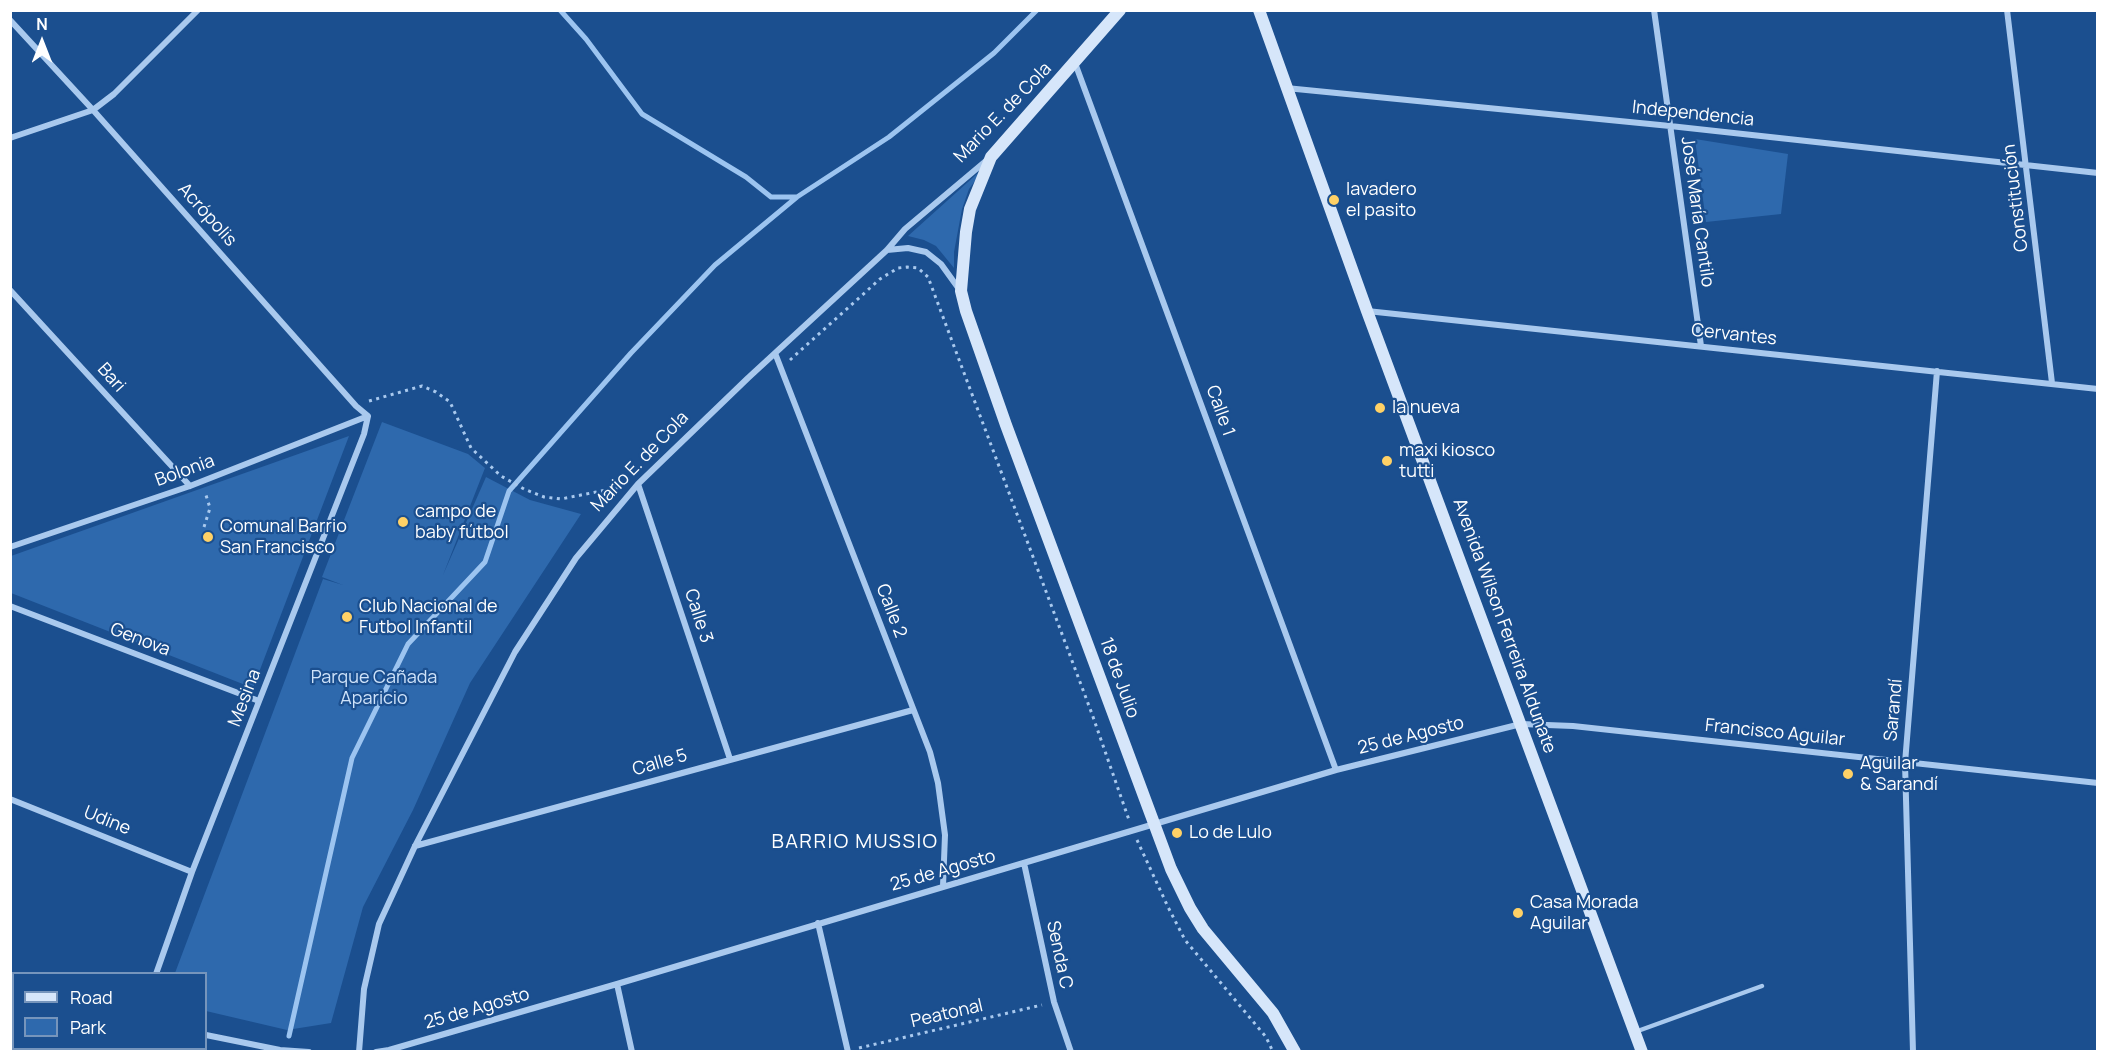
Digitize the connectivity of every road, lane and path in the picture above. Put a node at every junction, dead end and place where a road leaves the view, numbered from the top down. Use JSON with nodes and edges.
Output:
{"nodes":[{"id":1,"x":1120,"y":10,"type":"edge"},
{"id":2,"x":1259,"y":10,"type":"edge"},
{"id":3,"x":1654,"y":10,"type":"edge"},
{"id":4,"x":2007,"y":10,"type":"edge"},
{"id":5,"x":194,"y":12,"type":"edge"},
{"id":6,"x":10,"y":20,"type":"edge"},
{"id":7,"x":1075,"y":63,"type":"junction"},
{"id":8,"x":1286,"y":88,"type":"junction"},
{"id":9,"x":93,"y":110,"type":"junction"},
{"id":10,"x":1670,"y":126,"type":"junction"},
{"id":11,"x":10,"y":138,"type":"edge"},
{"id":12,"x":991,"y":156,"type":"junction"},
{"id":13,"x":2027,"y":166,"type":"junction"},
{"id":14,"x":2097,"y":173,"type":"edge"},
{"id":15,"x":887,"y":250,"type":"junction"},
{"id":16,"x":10,"y":290,"type":"edge"},
{"id":17,"x":961,"y":291,"type":"junction"},
{"id":18,"x":1367,"y":311,"type":"junction"},
{"id":19,"x":1701,"y":346,"type":"junction"},
{"id":20,"x":775,"y":353,"type":"junction"},
{"id":21,"x":781,"y":368,"type":"junction"},
{"id":22,"x":1937,"y":371,"type":"junction"},
{"id":23,"x":2052,"y":383,"type":"junction"},
{"id":24,"x":2097,"y":389,"type":"edge"},
{"id":25,"x":356,"y":406,"type":"junction"},
{"id":26,"x":368,"y":416,"type":"junction"},
{"id":27,"x":638,"y":484,"type":"junction"},
{"id":28,"x":190,"y":486,"type":"junction"},
{"id":29,"x":209,"y":505,"type":"dead end"},
{"id":30,"x":204,"y":527,"type":"dead end"},
{"id":31,"x":10,"y":547,"type":"edge"},
{"id":32,"x":10,"y":606,"type":"edge"},
{"id":33,"x":259,"y":701,"type":"junction"},
{"id":34,"x":913,"y":710,"type":"junction"},
{"id":35,"x":1521,"y":724,"type":"junction"},
{"id":36,"x":730,"y":759,"type":"junction"},
{"id":37,"x":1905,"y":763,"type":"junction"},
{"id":38,"x":1336,"y":770,"type":"junction"},
{"id":39,"x":2097,"y":783,"type":"edge"},
{"id":40,"x":10,"y":799,"type":"edge"},
{"id":41,"x":1155,"y":825,"type":"junction"},
{"id":42,"x":1133,"y":831,"type":"junction"},
{"id":43,"x":415,"y":846,"type":"junction"},
{"id":44,"x":1024,"y":863,"type":"junction"},
{"id":45,"x":192,"y":872,"type":"junction"},
{"id":46,"x":943,"y":886,"type":"junction"},
{"id":47,"x":818,"y":923,"type":"junction"},
{"id":48,"x":157,"y":972,"type":"edge"},
{"id":49,"x":617,"y":984,"type":"junction"},
{"id":50,"x":1761,"y":986,"type":"dead end"},
{"id":51,"x":1054,"y":1002,"type":"junction"},
{"id":52,"x":1635,"y":1032,"type":"junction"},
{"id":53,"x":207,"y":1035,"type":"edge"},
{"id":54,"x":848,"y":1051,"type":"edge"},
{"id":55,"x":309,"y":1052,"type":"edge"},
{"id":56,"x":359,"y":1052,"type":"edge"},
{"id":57,"x":376,"y":1052,"type":"edge"},
{"id":58,"x":632,"y":1052,"type":"edge"},
{"id":59,"x":1071,"y":1052,"type":"edge"},
{"id":60,"x":1273,"y":1052,"type":"edge"},
{"id":61,"x":1295,"y":1052,"type":"edge"},
{"id":62,"x":1642,"y":1052,"type":"edge"},
{"id":63,"x":1913,"y":1052,"type":"edge"}],
"edges":[{"from":1,"to":7,"type":"street","name":"Mario E. de Cola"},
{"from":2,"to":8,"type":"street","name":"Avenida Wilson Ferreira Aldunate"},
{"from":3,"to":10,"type":"street","name":"José María Cantilo"},
{"from":4,"to":13,"type":"street","name":"Constitución"},
{"from":5,"to":9,"type":"street"},
{"from":6,"to":9,"type":"street","name":"Acrópolis"},
{"from":7,"to":12,"type":"street","name":"Mario E. de Cola"},
{"from":7,"to":38,"type":"street","name":"Calle 1"},
{"from":8,"to":10,"type":"street","name":"Independencia"},
{"from":8,"to":18,"type":"street","name":"Avenida Wilson Ferreira Aldunate"},
{"from":9,"to":11,"type":"street"},
{"from":9,"to":25,"type":"street","name":"Acrópolis"},
{"from":10,"to":13,"type":"street","name":"Independencia"},
{"from":10,"to":19,"type":"street","name":"José María Cantilo"},
{"from":12,"to":15,"type":"street","name":"Mario E. de Cola"},
{"from":12,"to":17,"type":"street","name":"18 de Julio"},
{"from":13,"to":14,"type":"street","name":"Independencia"},
{"from":13,"to":23,"type":"street","name":"Constitución"},
{"from":15,"to":17,"type":"street","name":"18 de Julio"},
{"from":15,"to":20,"type":"street","name":"Mario E. de Cola"},
{"from":16,"to":28,"type":"street","name":"Bari"},
{"from":17,"to":41,"type":"street","name":"18 de Julio"},
{"from":18,"to":19,"type":"street","name":"Cervantes"},
{"from":18,"to":35,"type":"street","name":"Avenida Wilson Ferreira Aldunate"},
{"from":19,"to":22,"type":"street","name":"Cervantes"},
{"from":20,"to":21,"type":"street","name":"Calle 2"},
{"from":20,"to":27,"type":"street","name":"Mario E. de Cola"},
{"from":21,"to":34,"type":"street","name":"Calle 2"},
{"from":21,"to":42,"type":"path"},
{"from":22,"to":23,"type":"street","name":"Cervantes"},
{"from":22,"to":37,"type":"street","name":"Sarandí"},
{"from":23,"to":24,"type":"street","name":"Cervantes"},
{"from":25,"to":26,"type":"street","name":"Acrópolis"},
{"from":25,"to":27,"type":"path"},
{"from":26,"to":28,"type":"street","name":"Bolonia"},
{"from":26,"to":33,"type":"street","name":"Mesina"},
{"from":27,"to":36,"type":"street","name":"Calle 3"},
{"from":27,"to":43,"type":"street","name":"Mario E. de Cola"},
{"from":28,"to":31,"type":"street","name":"Bolonia"},
{"from":29,"to":30,"type":"path"},
{"from":32,"to":33,"type":"street","name":"Genova"},
{"from":33,"to":45,"type":"street","name":"Mesina"},
{"from":34,"to":36,"type":"street","name":"Calle 5"},
{"from":34,"to":46,"type":"street","name":"Calle 2"},
{"from":35,"to":37,"type":"street","name":"Francisco Aguilar"},
{"from":35,"to":38,"type":"street","name":"25 de Agosto"},
{"from":35,"to":52,"type":"street","name":"Avenida Wilson Ferreira Aldunate"},
{"from":36,"to":43,"type":"street","name":"Calle 5"},
{"from":37,"to":39,"type":"street","name":"Francisco Aguilar"},
{"from":37,"to":63,"type":"street","name":"Sarandí"},
{"from":38,"to":41,"type":"street","name":"25 de Agosto"},
{"from":40,"to":45,"type":"street","name":"Udine"},
{"from":41,"to":42,"type":"street","name":"25 de Agosto"},
{"from":41,"to":61,"type":"street","name":"18 de Julio"},
{"from":42,"to":44,"type":"street","name":"25 de Agosto"},
{"from":42,"to":60,"type":"path"},
{"from":43,"to":56,"type":"street","name":"Mario E. de Cola"},
{"from":44,"to":46,"type":"street","name":"25 de Agosto"},
{"from":44,"to":51,"type":"street","name":"Senda C"},
{"from":45,"to":48,"type":"street","name":"Mesina"},
{"from":46,"to":47,"type":"street","name":"25 de Agosto"},
{"from":47,"to":49,"type":"street","name":"25 de Agosto"},
{"from":47,"to":54,"type":"street"},
{"from":49,"to":57,"type":"street","name":"25 de Agosto"},
{"from":49,"to":58,"type":"street"},
{"from":50,"to":52,"type":"lane"},
{"from":51,"to":54,"type":"path","name":"Peatonal"},
{"from":51,"to":59,"type":"street","name":"Senda C"},
{"from":52,"to":62,"type":"street","name":"Avenida Wilson Ferreira Aldunate"},
{"from":53,"to":55,"type":"street"}]}
